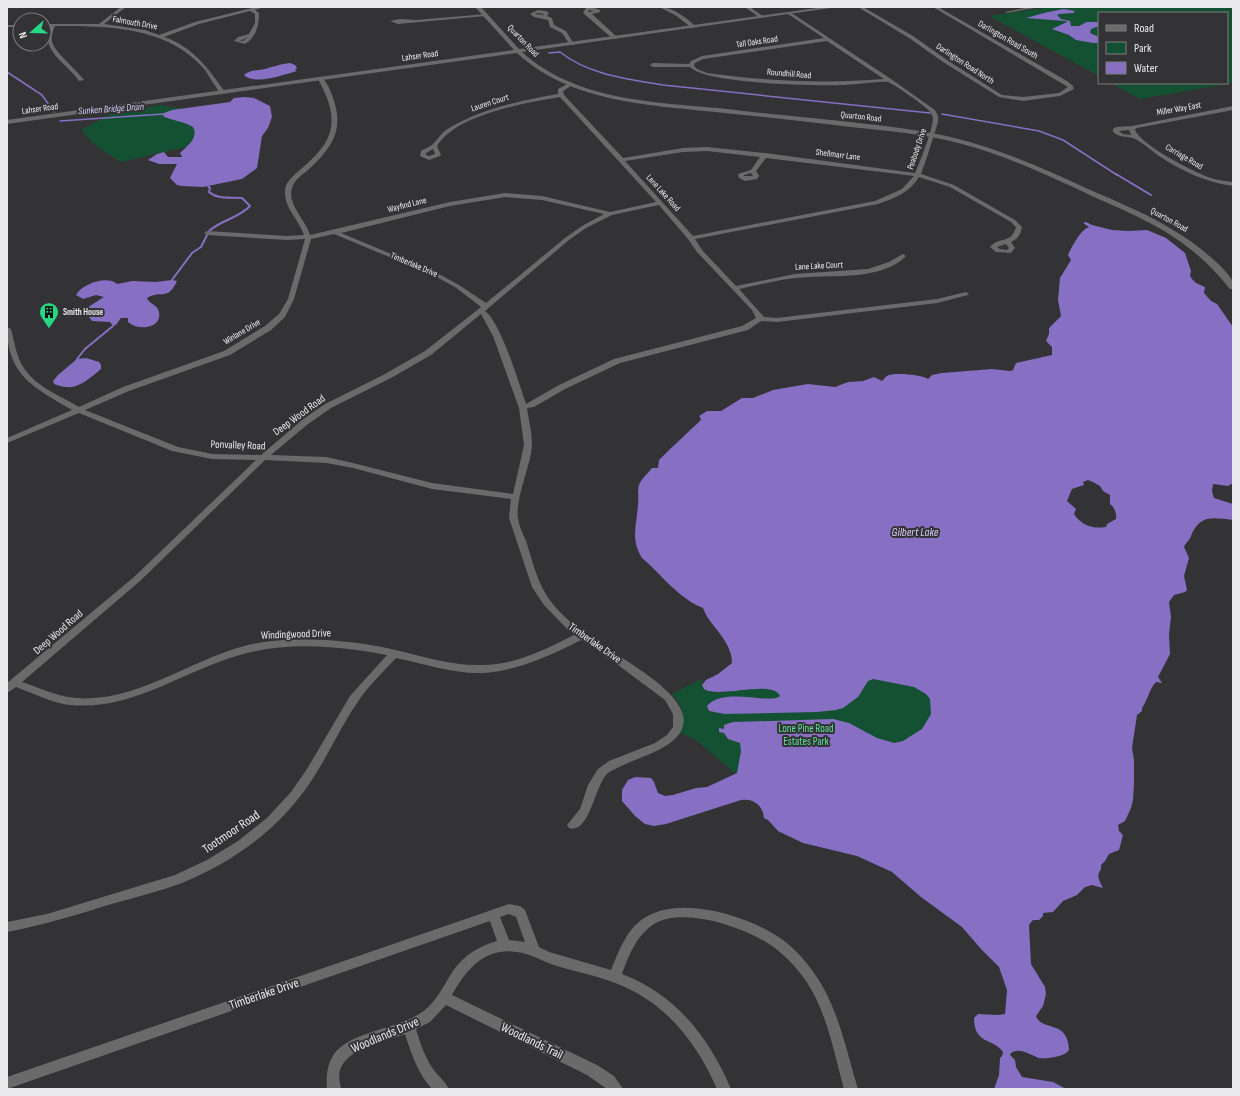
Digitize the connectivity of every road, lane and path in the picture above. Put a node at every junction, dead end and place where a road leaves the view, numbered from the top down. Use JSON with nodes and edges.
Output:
{"nodes":[{"id":1,"x":124,"y":7,"type":"edge"},
{"id":2,"x":262,"y":7,"type":"edge"},
{"id":3,"x":478,"y":7,"type":"edge"},
{"id":4,"x":661,"y":7,"type":"edge"},
{"id":5,"x":747,"y":7,"type":"edge"},
{"id":6,"x":831,"y":7,"type":"edge"},
{"id":7,"x":860,"y":7,"type":"edge"},
{"id":8,"x":935,"y":7,"type":"edge"},
{"id":9,"x":1038,"y":7,"type":"edge"},
{"id":10,"x":251,"y":10,"type":"junction"},
{"id":11,"x":666,"y":10,"type":"junction"},
{"id":12,"x":1007,"y":12,"type":"dead end"},
{"id":13,"x":790,"y":13,"type":"junction"},
{"id":14,"x":589,"y":14,"type":"dead end"},
{"id":15,"x":485,"y":15,"type":"junction"},
{"id":16,"x":545,"y":16,"type":"dead end"},
{"id":17,"x":762,"y":17,"type":"junction"},
{"id":18,"x":414,"y":21,"type":"dead end"},
{"id":19,"x":53,"y":25,"type":"joint"},
{"id":20,"x":100,"y":26,"type":"junction"},
{"id":21,"x":694,"y":26,"type":"junction"},
{"id":22,"x":686,"y":28,"type":"junction"},
{"id":23,"x":251,"y":34,"type":"dead end"},
{"id":24,"x":161,"y":36,"type":"junction"},
{"id":25,"x":615,"y":38,"type":"junction"},
{"id":26,"x":828,"y":39,"type":"junction"},
{"id":27,"x":572,"y":44,"type":"junction"},
{"id":28,"x":519,"y":51,"type":"junction"},
{"id":29,"x":653,"y":65,"type":"dead end"},
{"id":30,"x":692,"y":66,"type":"junction"},
{"id":31,"x":321,"y":79,"type":"junction"},
{"id":32,"x":80,"y":80,"type":"dead end"},
{"id":33,"x":889,"y":80,"type":"junction"},
{"id":34,"x":571,"y":84,"type":"junction"},
{"id":35,"x":1071,"y":89,"type":"joint"},
{"id":36,"x":222,"y":92,"type":"junction"},
{"id":37,"x":561,"y":95,"type":"junction"},
{"id":38,"x":1233,"y":108,"type":"edge"},
{"id":39,"x":7,"y":122,"type":"edge"},
{"id":40,"x":1134,"y":133,"type":"joint"},
{"id":41,"x":931,"y":135,"type":"junction"},
{"id":42,"x":434,"y":146,"type":"dead end"},
{"id":43,"x":765,"y":155,"type":"junction"},
{"id":44,"x":621,"y":160,"type":"junction"},
{"id":45,"x":753,"y":171,"type":"dead end"},
{"id":46,"x":918,"y":174,"type":"junction"},
{"id":47,"x":1233,"y":184,"type":"edge"},
{"id":48,"x":661,"y":203,"type":"junction"},
{"id":49,"x":610,"y":214,"type":"junction"},
{"id":50,"x":206,"y":233,"type":"dead end"},
{"id":51,"x":336,"y":233,"type":"junction"},
{"id":52,"x":308,"y":238,"type":"junction"},
{"id":53,"x":691,"y":238,"type":"junction"},
{"id":54,"x":1008,"y":242,"type":"dead end"},
{"id":55,"x":903,"y":256,"type":"dead end"},
{"id":56,"x":1232,"y":285,"type":"edge"},
{"id":57,"x":734,"y":288,"type":"junction"},
{"id":58,"x":966,"y":294,"type":"dead end"},
{"id":59,"x":483,"y":309,"type":"junction"},
{"id":60,"x":760,"y":319,"type":"junction"},
{"id":61,"x":7,"y":329,"type":"edge"},
{"id":62,"x":523,"y":407,"type":"junction"},
{"id":63,"x":79,"y":410,"type":"junction"},
{"id":64,"x":7,"y":441,"type":"edge"},
{"id":65,"x":263,"y":458,"type":"junction"},
{"id":66,"x":516,"y":497,"type":"junction"},
{"id":67,"x":581,"y":636,"type":"junction"},
{"id":68,"x":394,"y":654,"type":"junction"},
{"id":69,"x":11,"y":686,"type":"edge"},
{"id":70,"x":574,"y":825,"type":"dead end"},
{"id":71,"x":493,"y":914,"type":"junction"},
{"id":72,"x":7,"y":928,"type":"edge"},
{"id":73,"x":505,"y":945,"type":"junction"},
{"id":74,"x":534,"y":950,"type":"junction"},
{"id":75,"x":614,"y":977,"type":"junction"},
{"id":76,"x":445,"y":998,"type":"junction"},
{"id":77,"x":409,"y":1027,"type":"junction"},
{"id":78,"x":7,"y":1083,"type":"edge"},
{"id":79,"x":334,"y":1089,"type":"edge"},
{"id":80,"x":442,"y":1089,"type":"edge"},
{"id":81,"x":616,"y":1089,"type":"edge"},
{"id":82,"x":724,"y":1089,"type":"edge"},
{"id":83,"x":851,"y":1089,"type":"edge"}],
"edges":[{"from":1,"to":20,"type":"street"},
{"from":2,"to":10,"type":"street"},
{"from":3,"to":15,"type":"street","name":"Quarton Road"},
{"from":4,"to":11,"type":"street"},
{"from":5,"to":17,"type":"street"},
{"from":6,"to":13,"type":"street","name":"Lahser Road"},
{"from":7,"to":35,"type":"street","name":"Darlington Road North"},
{"from":8,"to":35,"type":"street","name":"Darlington Road South"},
{"from":9,"to":12,"type":"street"},
{"from":10,"to":23,"type":"street"},
{"from":10,"to":24,"type":"street"},
{"from":11,"to":21,"type":"street"},
{"from":11,"to":22,"type":"street"},
{"from":13,"to":17,"type":"street","name":"Lahser Road"},
{"from":13,"to":26,"type":"street","name":"Peabody Drive"},
{"from":14,"to":25,"type":"street"},
{"from":15,"to":18,"type":"street"},
{"from":15,"to":28,"type":"street","name":"Quarton Road"},
{"from":16,"to":27,"type":"street"},
{"from":17,"to":21,"type":"street","name":"Lahser Road"},
{"from":19,"to":20,"type":"street","name":"Falmouth Drive"},
{"from":19,"to":32,"type":"street"},
{"from":20,"to":24,"type":"street","name":"Falmouth Drive"},
{"from":21,"to":22,"type":"street","name":"Lahser Road"},
{"from":22,"to":25,"type":"street","name":"Lahser Road"},
{"from":24,"to":36,"type":"street","name":"Falmouth Drive"},
{"from":25,"to":27,"type":"street","name":"Lahser Road"},
{"from":26,"to":30,"type":"street","name":"Tall Oaks Road"},
{"from":26,"to":33,"type":"street","name":"Peabody Drive"},
{"from":27,"to":28,"type":"street","name":"Lahser Road"},
{"from":28,"to":31,"type":"street","name":"Lahser Road"},
{"from":28,"to":34,"type":"street","name":"Quarton Road"},
{"from":29,"to":30,"type":"street"},
{"from":30,"to":33,"type":"street","name":"Roundhill Road"},
{"from":31,"to":36,"type":"street","name":"Lahser Road"},
{"from":31,"to":52,"type":"street"},
{"from":33,"to":41,"type":"street","name":"Peabody Drive"},
{"from":34,"to":37,"type":"street"},
{"from":34,"to":41,"type":"street","name":"Quarton Road"},
{"from":36,"to":39,"type":"street","name":"Lahser Road"},
{"from":37,"to":42,"type":"street","name":"Lauren Court"},
{"from":37,"to":44,"type":"street","name":"Lane Lake Road"},
{"from":38,"to":40,"type":"street","name":"Miller Way East"},
{"from":40,"to":47,"type":"street","name":"Carriage Road"},
{"from":41,"to":46,"type":"street","name":"Peabody Drive"},
{"from":41,"to":56,"type":"street","name":"Quarton Road"},
{"from":43,"to":44,"type":"street","name":"Shellmarr Lane"},
{"from":43,"to":45,"type":"street"},
{"from":43,"to":46,"type":"street","name":"Shellmarr Lane"},
{"from":44,"to":48,"type":"street","name":"Lane Lake Road"},
{"from":46,"to":53,"type":"street","name":"Peabody Drive"},
{"from":46,"to":54,"type":"street","name":"Shellmarr Lane"},
{"from":48,"to":49,"type":"street","name":"Deep Wood Road"},
{"from":48,"to":53,"type":"street","name":"Lane Lake Road"},
{"from":49,"to":51,"type":"street","name":"Wayfind Lane"},
{"from":49,"to":59,"type":"street","name":"Deep Wood Road"},
{"from":50,"to":52,"type":"street","name":"Wayfind Lane"},
{"from":51,"to":52,"type":"street","name":"Wayfind Lane"},
{"from":51,"to":59,"type":"street","name":"Timberlake Drive"},
{"from":52,"to":63,"type":"street","name":"Winlane Drive"},
{"from":53,"to":57,"type":"street","name":"Lane Lake Road"},
{"from":55,"to":57,"type":"street","name":"Lane Lake Court"},
{"from":57,"to":60,"type":"street","name":"Lane Lake Road"},
{"from":58,"to":60,"type":"street"},
{"from":59,"to":62,"type":"street","name":"Timberlake Drive"},
{"from":59,"to":65,"type":"street","name":"Deep Wood Road"},
{"from":60,"to":62,"type":"street"},
{"from":61,"to":63,"type":"street","name":"Ponvalley Road"},
{"from":62,"to":66,"type":"street","name":"Timberlake Drive"},
{"from":63,"to":64,"type":"street","name":"Winlane Drive"},
{"from":63,"to":65,"type":"street","name":"Ponvalley Road"},
{"from":65,"to":66,"type":"street","name":"Ponvalley Road"},
{"from":65,"to":69,"type":"street","name":"Deep Wood Road"},
{"from":66,"to":67,"type":"street","name":"Timberlake Drive"},
{"from":67,"to":68,"type":"street","name":"Windingwood Drive"},
{"from":67,"to":70,"type":"street","name":"Timberlake Drive"},
{"from":68,"to":69,"type":"street","name":"Windingwood Drive"},
{"from":68,"to":72,"type":"street","name":"Tootmoor Road"},
{"from":71,"to":73,"type":"street"},
{"from":71,"to":74,"type":"street","name":"Timberlake Drive"},
{"from":71,"to":78,"type":"street","name":"Timberlake Drive"},
{"from":73,"to":74,"type":"street"},
{"from":73,"to":76,"type":"street","name":"Woodlands Drive"},
{"from":74,"to":75,"type":"street"},
{"from":75,"to":82,"type":"street"},
{"from":75,"to":83,"type":"street"},
{"from":76,"to":77,"type":"street","name":"Woodlands Drive"},
{"from":76,"to":81,"type":"street","name":"Woodlands Trail"},
{"from":77,"to":79,"type":"street","name":"Woodlands Drive"},
{"from":77,"to":80,"type":"street"}]}
